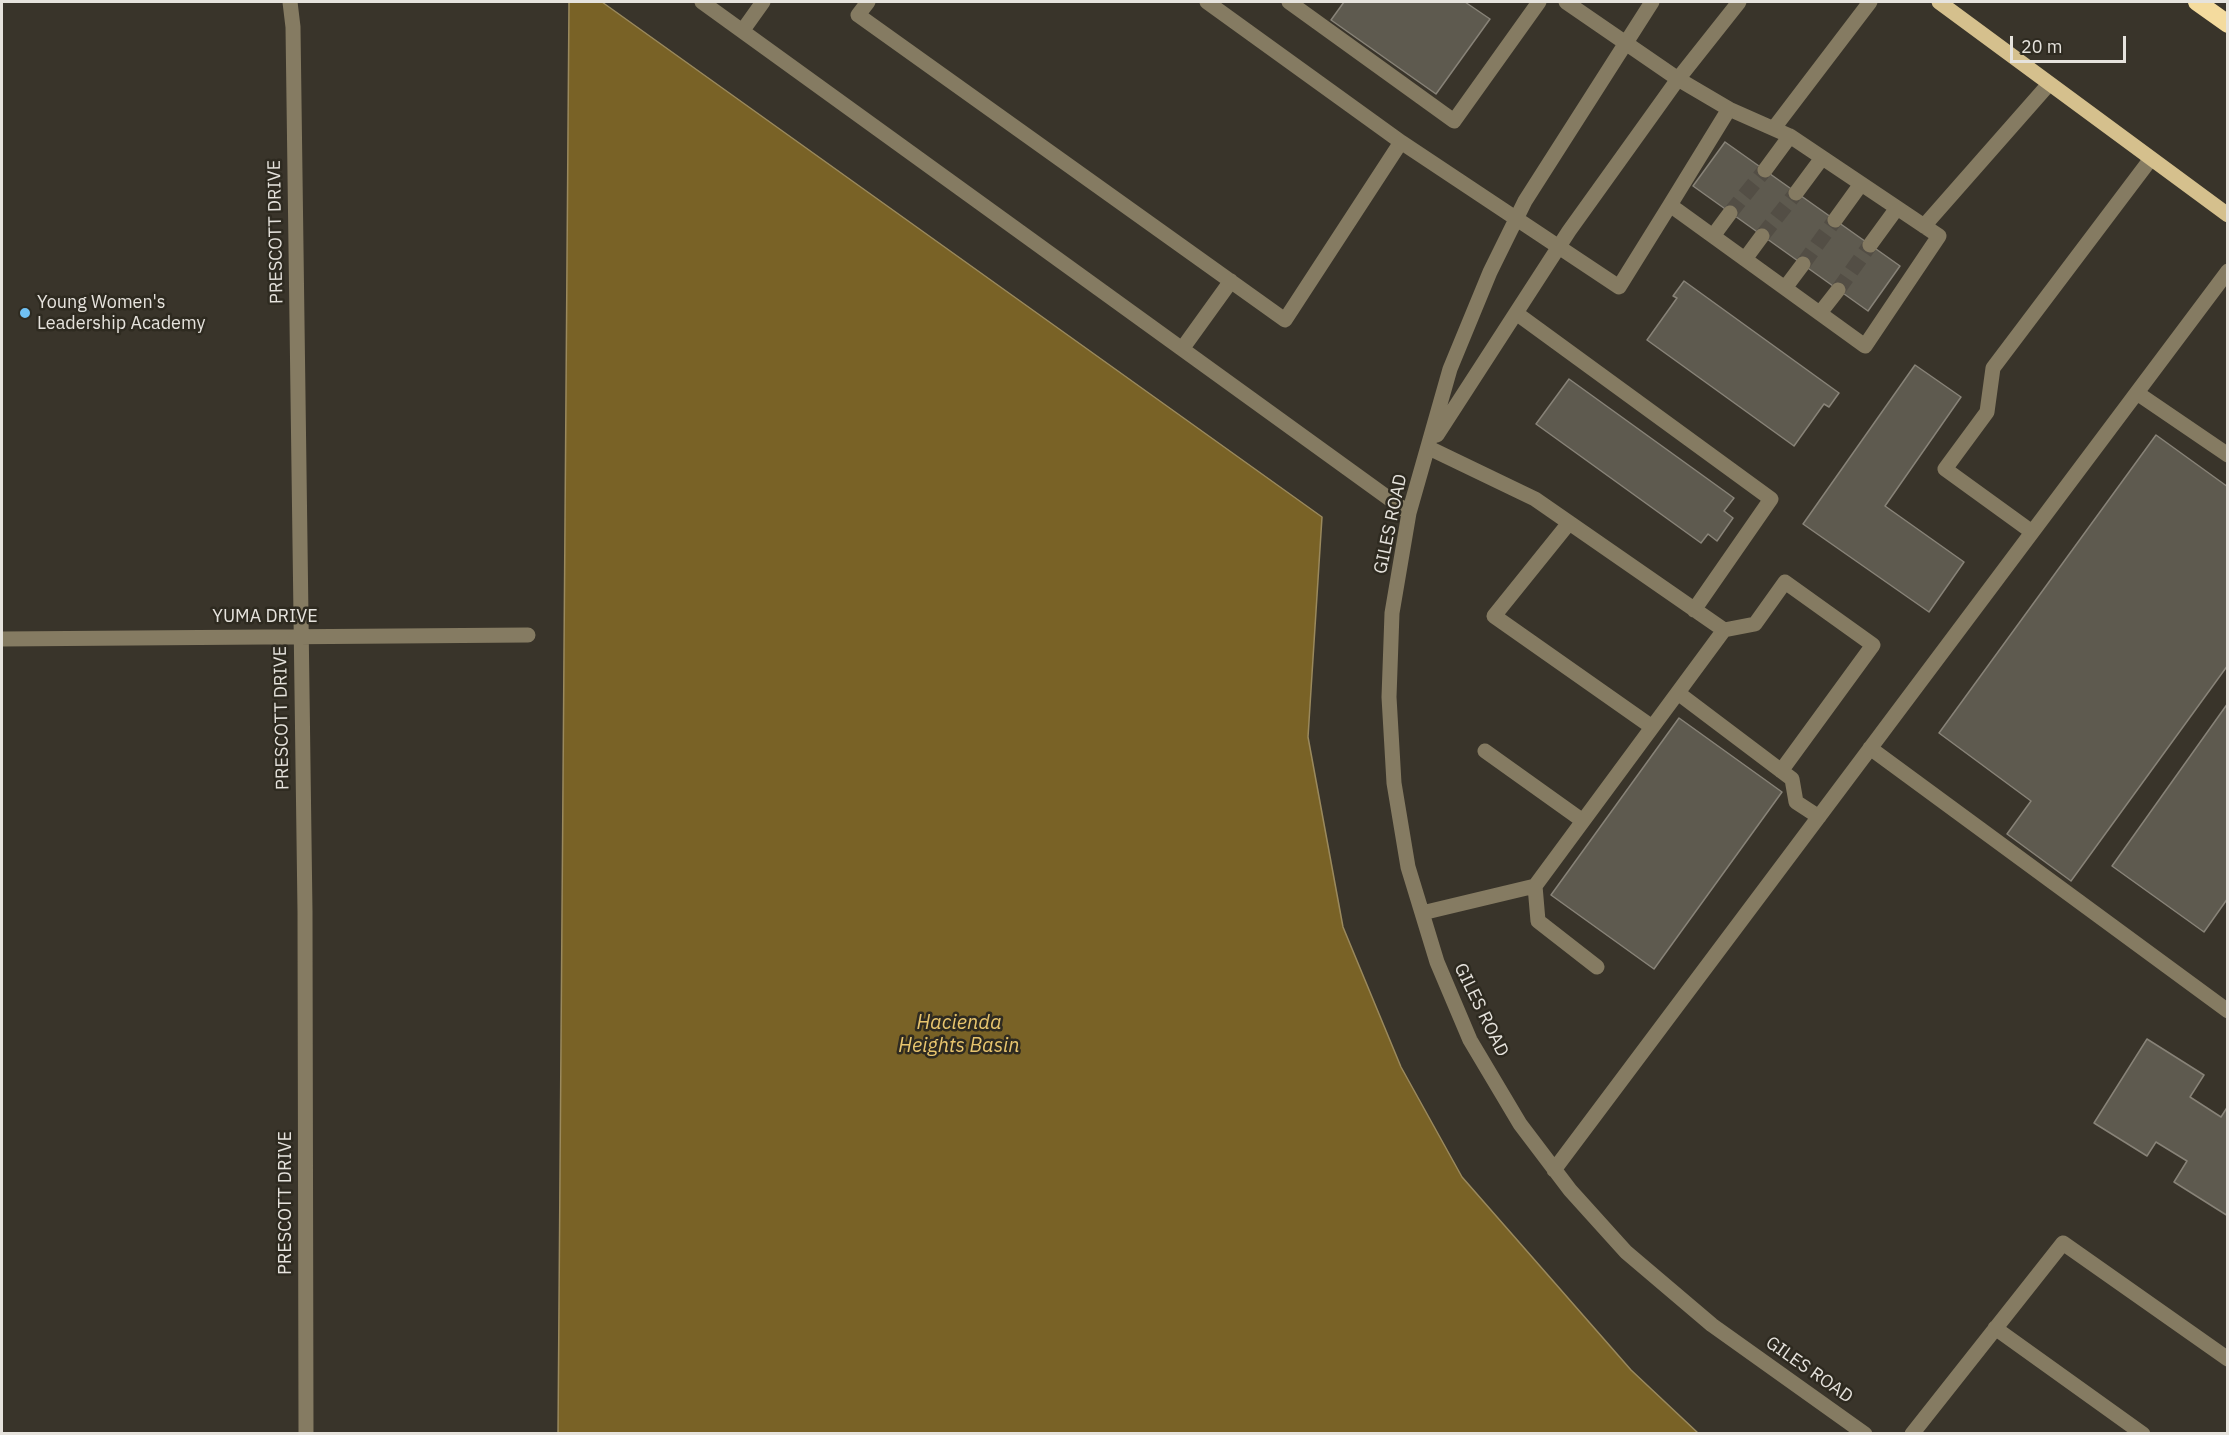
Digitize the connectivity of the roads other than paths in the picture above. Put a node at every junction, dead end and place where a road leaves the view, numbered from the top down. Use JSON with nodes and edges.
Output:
{"nodes":[{"id":1,"x":290,"y":2,"type":"edge"},
{"id":2,"x":702,"y":2,"type":"edge"},
{"id":3,"x":764,"y":2,"type":"edge"},
{"id":4,"x":868,"y":2,"type":"edge"},
{"id":5,"x":1207,"y":2,"type":"edge"},
{"id":6,"x":1289,"y":2,"type":"edge"},
{"id":7,"x":1539,"y":2,"type":"edge"},
{"id":8,"x":1566,"y":2,"type":"edge"},
{"id":9,"x":1652,"y":2,"type":"edge"},
{"id":10,"x":1739,"y":2,"type":"edge"},
{"id":11,"x":1870,"y":2,"type":"edge"},
{"id":12,"x":1939,"y":2,"type":"edge"},
{"id":13,"x":2197,"y":2,"type":"edge"},
{"id":14,"x":2228,"y":24,"type":"edge"},
{"id":15,"x":743,"y":30,"type":"junction"},
{"id":16,"x":1626,"y":43,"type":"junction"},
{"id":17,"x":1678,"y":79,"type":"junction"},
{"id":18,"x":2049,"y":84,"type":"junction"},
{"id":19,"x":1729,"y":109,"type":"junction"},
{"id":20,"x":1774,"y":128,"type":"junction"},
{"id":21,"x":1790,"y":136,"type":"junction"},
{"id":22,"x":1401,"y":142,"type":"junction"},
{"id":23,"x":1822,"y":158,"type":"junction"},
{"id":24,"x":2150,"y":160,"type":"junction"},
{"id":25,"x":1765,"y":170,"type":"tunnel mouth"},
{"id":26,"x":1861,"y":184,"type":"junction"},
{"id":27,"x":1796,"y":193,"type":"tunnel mouth"},
{"id":28,"x":1670,"y":205,"type":"junction"},
{"id":29,"x":1897,"y":208,"type":"junction"},
{"id":30,"x":1730,"y":213,"type":"tunnel mouth"},
{"id":31,"x":2228,"y":215,"type":"edge"},
{"id":32,"x":1516,"y":220,"type":"junction"},
{"id":33,"x":1835,"y":220,"type":"tunnel mouth"},
{"id":34,"x":1924,"y":226,"type":"junction"},
{"id":35,"x":1713,"y":236,"type":"junction"},
{"id":36,"x":1762,"y":236,"type":"tunnel mouth"},
{"id":37,"x":1870,"y":245,"type":"tunnel mouth"},
{"id":38,"x":1559,"y":246,"type":"junction"},
{"id":39,"x":1745,"y":259,"type":"junction"},
{"id":40,"x":1803,"y":264,"type":"tunnel mouth"},
{"id":41,"x":2228,"y":271,"type":"edge"},
{"id":42,"x":1231,"y":281,"type":"junction"},
{"id":43,"x":1785,"y":288,"type":"junction"},
{"id":44,"x":1838,"y":290,"type":"tunnel mouth"},
{"id":45,"x":1516,"y":313,"type":"junction"},
{"id":46,"x":1820,"y":313,"type":"junction"},
{"id":47,"x":1182,"y":349,"type":"junction"},
{"id":48,"x":2137,"y":393,"type":"junction"},
{"id":49,"x":1429,"y":448,"type":"junction"},
{"id":50,"x":2228,"y":455,"type":"edge"},
{"id":51,"x":1409,"y":513,"type":"junction"},
{"id":52,"x":1569,"y":523,"type":"junction"},
{"id":53,"x":2032,"y":532,"type":"junction"},
{"id":54,"x":1694,"y":610,"type":"junction"},
{"id":55,"x":1724,"y":630,"type":"junction"},
{"id":56,"x":528,"y":635,"type":"dead end"},
{"id":57,"x":300,"y":637,"type":"junction"},
{"id":58,"x":2,"y":639,"type":"edge"},
{"id":59,"x":1678,"y":693,"type":"junction"},
{"id":60,"x":1652,"y":727,"type":"junction"},
{"id":61,"x":1870,"y":748,"type":"junction"},
{"id":62,"x":1485,"y":751,"type":"dead end"},
{"id":63,"x":1781,"y":771,"type":"junction"},
{"id":64,"x":1819,"y":817,"type":"junction"},
{"id":65,"x":1583,"y":820,"type":"junction"},
{"id":66,"x":1535,"y":886,"type":"junction"},
{"id":67,"x":1422,"y":913,"type":"junction"},
{"id":68,"x":1596,"y":967,"type":"dead end"},
{"id":69,"x":2228,"y":1011,"type":"edge"},
{"id":70,"x":1554,"y":1170,"type":"junction"},
{"id":71,"x":1995,"y":1328,"type":"junction"},
{"id":72,"x":2228,"y":1359,"type":"edge"},
{"id":73,"x":306,"y":1434,"type":"edge"},
{"id":74,"x":1865,"y":1434,"type":"edge"},
{"id":75,"x":1912,"y":1434,"type":"edge"},
{"id":76,"x":2143,"y":1434,"type":"edge"}],
"edges":[{"from":1,"to":57,"type":"street","name":"PRESCOTT DRIVE"},
{"from":2,"to":15,"type":"street"},
{"from":3,"to":15,"type":"street"},
{"from":4,"to":42,"type":"street"},
{"from":5,"to":22,"type":"street"},
{"from":6,"to":7,"type":"street"},
{"from":8,"to":16,"type":"street"},
{"from":9,"to":16,"type":"street","name":"GILES ROAD"},
{"from":10,"to":17,"type":"street","name":"GILES ROAD"},
{"from":11,"to":20,"type":"street"},
{"from":12,"to":18,"type":"main road"},
{"from":13,"to":14,"type":"highway"},
{"from":15,"to":47,"type":"street"},
{"from":16,"to":17,"type":"street"},
{"from":16,"to":32,"type":"street","name":"GILES ROAD"},
{"from":17,"to":19,"type":"street"},
{"from":17,"to":38,"type":"street","name":"GILES ROAD"},
{"from":18,"to":24,"type":"main road"},
{"from":18,"to":34,"type":"street"},
{"from":19,"to":20,"type":"street"},
{"from":19,"to":28,"type":"street"},
{"from":20,"to":21,"type":"street"},
{"from":21,"to":23,"type":"street"},
{"from":21,"to":25,"type":"street"},
{"from":22,"to":32,"type":"street"},
{"from":22,"to":42,"type":"street"},
{"from":23,"to":26,"type":"street"},
{"from":23,"to":27,"type":"street"},
{"from":24,"to":31,"type":"main road"},
{"from":24,"to":53,"type":"street"},
{"from":26,"to":29,"type":"street"},
{"from":26,"to":33,"type":"street"},
{"from":28,"to":35,"type":"street"},
{"from":28,"to":38,"type":"street"},
{"from":29,"to":34,"type":"street"},
{"from":29,"to":37,"type":"street"},
{"from":30,"to":35,"type":"street"},
{"from":32,"to":38,"type":"street"},
{"from":32,"to":49,"type":"street","name":"GILES ROAD"},
{"from":34,"to":46,"type":"street"},
{"from":35,"to":39,"type":"street"},
{"from":36,"to":39,"type":"street"},
{"from":38,"to":45,"type":"street","name":"GILES ROAD"},
{"from":39,"to":43,"type":"street"},
{"from":40,"to":43,"type":"street"},
{"from":41,"to":48,"type":"street"},
{"from":42,"to":47,"type":"street"},
{"from":43,"to":46,"type":"street"},
{"from":44,"to":46,"type":"street"},
{"from":45,"to":49,"type":"street","name":"GILES ROAD"},
{"from":45,"to":54,"type":"street"},
{"from":47,"to":51,"type":"street"},
{"from":48,"to":50,"type":"street"},
{"from":48,"to":53,"type":"street"},
{"from":49,"to":51,"type":"street","name":"GILES ROAD"},
{"from":49,"to":52,"type":"street"},
{"from":51,"to":67,"type":"street","name":"GILES ROAD"},
{"from":52,"to":54,"type":"street"},
{"from":52,"to":60,"type":"street"},
{"from":53,"to":61,"type":"street"},
{"from":54,"to":55,"type":"street"},
{"from":55,"to":59,"type":"street"},
{"from":55,"to":63,"type":"street"},
{"from":56,"to":57,"type":"street","name":"YUMA DRIVE"},
{"from":57,"to":58,"type":"street","name":"YUMA DRIVE"},
{"from":57,"to":73,"type":"street","name":"PRESCOTT DRIVE"},
{"from":59,"to":60,"type":"street"},
{"from":59,"to":63,"type":"street"},
{"from":60,"to":65,"type":"street"},
{"from":61,"to":64,"type":"street"},
{"from":61,"to":69,"type":"street"},
{"from":62,"to":65,"type":"street"},
{"from":63,"to":64,"type":"street"},
{"from":64,"to":70,"type":"street"},
{"from":65,"to":66,"type":"street"},
{"from":66,"to":67,"type":"street"},
{"from":66,"to":68,"type":"street"},
{"from":67,"to":70,"type":"street","name":"GILES ROAD"},
{"from":70,"to":74,"type":"street","name":"GILES ROAD"},
{"from":71,"to":72,"type":"street"},
{"from":71,"to":75,"type":"street"},
{"from":71,"to":76,"type":"street"}]}
